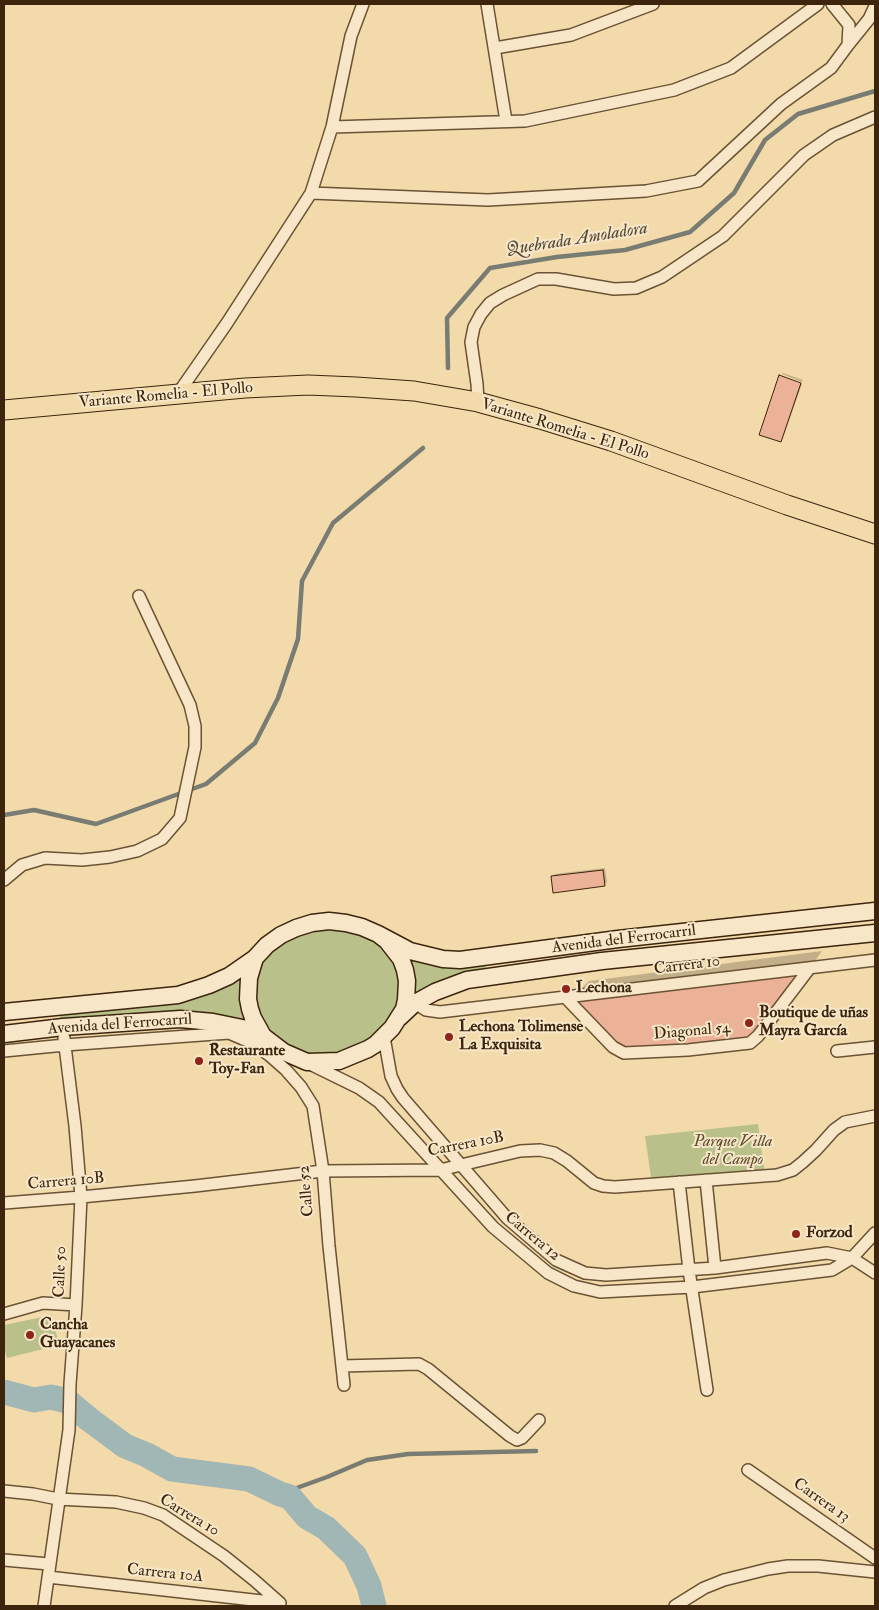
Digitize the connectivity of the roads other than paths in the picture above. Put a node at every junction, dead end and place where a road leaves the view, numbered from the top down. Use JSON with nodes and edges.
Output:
{"nodes":[{"id":1,"x":363,"y":4,"type":"edge"},
{"id":2,"x":487,"y":4,"type":"edge"},
{"id":3,"x":653,"y":4,"type":"edge"},
{"id":4,"x":818,"y":4,"type":"edge"},
{"id":5,"x":832,"y":4,"type":"edge"},
{"id":6,"x":875,"y":6,"type":"edge"},
{"id":7,"x":848,"y":45,"type":"junction"},
{"id":8,"x":495,"y":48,"type":"junction"},
{"id":9,"x":875,"y":117,"type":"edge"},
{"id":10,"x":506,"y":121,"type":"junction"},
{"id":11,"x":332,"y":127,"type":"junction"},
{"id":12,"x":311,"y":194,"type":"junction"},
{"id":13,"x":177,"y":395,"type":"junction"},
{"id":14,"x":478,"y":402,"type":"junction"},
{"id":15,"x":4,"y":410,"type":"edge"},
{"id":16,"x":875,"y":534,"type":"edge"},
{"id":17,"x":139,"y":596,"type":"dead end"},
{"id":18,"x":4,"y":880,"type":"edge"},
{"id":19,"x":875,"y":911,"type":"edge"},
{"id":20,"x":875,"y":933,"type":"edge"},
{"id":21,"x":378,"y":934,"type":"junction"},
{"id":22,"x":256,"y":958,"type":"junction"},
{"id":23,"x":875,"y":960,"type":"edge"},
{"id":24,"x":810,"y":969,"type":"junction"},
{"id":25,"x":565,"y":997,"type":"junction"},
{"id":26,"x":415,"y":1004,"type":"junction"},
{"id":27,"x":4,"y":1012,"type":"edge"},
{"id":28,"x":399,"y":1018,"type":"junction"},
{"id":29,"x":63,"y":1027,"type":"junction"},
{"id":30,"x":4,"y":1034,"type":"edge"},
{"id":31,"x":264,"y":1036,"type":"junction"},
{"id":32,"x":384,"y":1037,"type":"junction"},
{"id":33,"x":65,"y":1044,"type":"junction"},
{"id":34,"x":875,"y":1047,"type":"edge"},
{"id":35,"x":4,"y":1051,"type":"edge"},
{"id":36,"x":837,"y":1051,"type":"dead end"},
{"id":37,"x":308,"y":1062,"type":"junction"},
{"id":38,"x":875,"y":1116,"type":"edge"},
{"id":39,"x":462,"y":1165,"type":"junction"},
{"id":40,"x":440,"y":1170,"type":"junction"},
{"id":41,"x":323,"y":1171,"type":"junction"},
{"id":42,"x":706,"y":1180,"type":"junction"},
{"id":43,"x":679,"y":1182,"type":"junction"},
{"id":44,"x":81,"y":1198,"type":"junction"},
{"id":45,"x":4,"y":1203,"type":"edge"},
{"id":46,"x":875,"y":1233,"type":"edge"},
{"id":47,"x":852,"y":1258,"type":"junction"},
{"id":48,"x":556,"y":1260,"type":"junction"},
{"id":49,"x":714,"y":1268,"type":"junction"},
{"id":50,"x":689,"y":1270,"type":"junction"},
{"id":51,"x":548,"y":1273,"type":"junction"},
{"id":52,"x":875,"y":1273,"type":"edge"},
{"id":53,"x":692,"y":1286,"type":"junction"},
{"id":54,"x":76,"y":1305,"type":"junction"},
{"id":55,"x":4,"y":1314,"type":"edge"},
{"id":56,"x":342,"y":1366,"type":"junction"},
{"id":57,"x":344,"y":1386,"type":"dead end"},
{"id":58,"x":707,"y":1390,"type":"dead end"},
{"id":59,"x":539,"y":1420,"type":"dead end"},
{"id":60,"x":748,"y":1470,"type":"dead end"},
{"id":61,"x":4,"y":1491,"type":"edge"},
{"id":62,"x":58,"y":1499,"type":"junction"},
{"id":63,"x":875,"y":1558,"type":"edge"},
{"id":64,"x":4,"y":1560,"type":"edge"},
{"id":65,"x":49,"y":1564,"type":"junction"},
{"id":66,"x":875,"y":1572,"type":"edge"},
{"id":67,"x":48,"y":1577,"type":"junction"},
{"id":68,"x":280,"y":1605,"type":"edge"},
{"id":69,"x":44,"y":1606,"type":"edge"},
{"id":70,"x":674,"y":1606,"type":"edge"}],
"edges":[{"from":1,"to":11,"type":"street"},
{"from":2,"to":8,"type":"street"},
{"from":3,"to":8,"type":"street"},
{"from":4,"to":10,"type":"street"},
{"from":5,"to":7,"type":"street"},
{"from":6,"to":7,"type":"street"},
{"from":7,"to":12,"type":"street"},
{"from":8,"to":10,"type":"street"},
{"from":9,"to":14,"type":"street"},
{"from":10,"to":11,"type":"street"},
{"from":11,"to":12,"type":"street"},
{"from":12,"to":13,"type":"street"},
{"from":13,"to":14,"type":"highway","name":"Variante Romelia - El Pollo"},
{"from":13,"to":15,"type":"highway","name":"Variante Romelia - El Pollo"},
{"from":14,"to":16,"type":"highway","name":"Variante Romelia - El Pollo"},
{"from":17,"to":18,"type":"street"},
{"from":19,"to":21,"type":"main road","name":"Avenida del Ferrocarril"},
{"from":20,"to":26,"type":"main road","name":"Avenida del Ferrocarril"},
{"from":21,"to":22,"type":"main road"},
{"from":21,"to":28,"type":"main road"},
{"from":22,"to":27,"type":"main road","name":"Avenida del Ferrocarril"},
{"from":22,"to":31,"type":"main road"},
{"from":23,"to":24,"type":"street","name":"Carrera 10"},
{"from":24,"to":25,"type":"street","name":"Carrera 10"},
{"from":24,"to":25,"type":"street","name":"Diagonal 54"},
{"from":25,"to":26,"type":"street","name":"Carrera 10"},
{"from":26,"to":28,"type":"main road","name":"Avenida del Ferrocarril"},
{"from":28,"to":32,"type":"main road"},
{"from":29,"to":30,"type":"main road","name":"Avenida del Ferrocarril"},
{"from":29,"to":31,"type":"main road","name":"Avenida del Ferrocarril"},
{"from":29,"to":33,"type":"street","name":"Calle 50"},
{"from":31,"to":37,"type":"main road"},
{"from":32,"to":37,"type":"main road"},
{"from":32,"to":39,"type":"street","name":"Carrera 12"},
{"from":33,"to":35,"type":"street"},
{"from":33,"to":41,"type":"street","name":"Calle 52"},
{"from":33,"to":44,"type":"street","name":"Calle 50"},
{"from":34,"to":36,"type":"street"},
{"from":37,"to":40,"type":"street","name":"Carrera 12"},
{"from":38,"to":42,"type":"street","name":"Carrera 10B"},
{"from":39,"to":40,"type":"street","name":"Carrera 10B"},
{"from":39,"to":43,"type":"street","name":"Carrera 10B"},
{"from":39,"to":48,"type":"street","name":"Carrera 12"},
{"from":40,"to":41,"type":"street","name":"Carrera 10B"},
{"from":40,"to":51,"type":"street","name":"Carrera 12"},
{"from":41,"to":44,"type":"street","name":"Carrera 10B"},
{"from":41,"to":56,"type":"street","name":"Calle 52"},
{"from":42,"to":43,"type":"street","name":"Carrera 10B"},
{"from":42,"to":49,"type":"street"},
{"from":43,"to":50,"type":"street"},
{"from":44,"to":45,"type":"street","name":"Carrera 10B"},
{"from":44,"to":54,"type":"street","name":"Calle 50"},
{"from":46,"to":47,"type":"street"},
{"from":47,"to":49,"type":"street","name":"Carrera 12"},
{"from":47,"to":52,"type":"street","name":"Carrera 12"},
{"from":47,"to":53,"type":"street","name":"Carrera 12"},
{"from":48,"to":50,"type":"street","name":"Carrera 12"},
{"from":48,"to":51,"type":"street"},
{"from":49,"to":50,"type":"street","name":"Carrera 12"},
{"from":50,"to":53,"type":"street"},
{"from":51,"to":53,"type":"street","name":"Carrera 12"},
{"from":53,"to":58,"type":"street"},
{"from":54,"to":55,"type":"street"},
{"from":54,"to":62,"type":"street","name":"Calle 50"},
{"from":56,"to":57,"type":"street","name":"Calle 52"},
{"from":56,"to":59,"type":"street"},
{"from":60,"to":63,"type":"street","name":"Carrera 13"},
{"from":61,"to":62,"type":"street","name":"Carrera 10"},
{"from":62,"to":65,"type":"street","name":"Calle 50"},
{"from":62,"to":68,"type":"street","name":"Carrera 10"},
{"from":64,"to":65,"type":"street"},
{"from":65,"to":67,"type":"street","name":"Calle 50"},
{"from":66,"to":70,"type":"street"},
{"from":67,"to":68,"type":"street","name":"Carrera 10A"},
{"from":67,"to":69,"type":"street","name":"Calle 50"}]}
